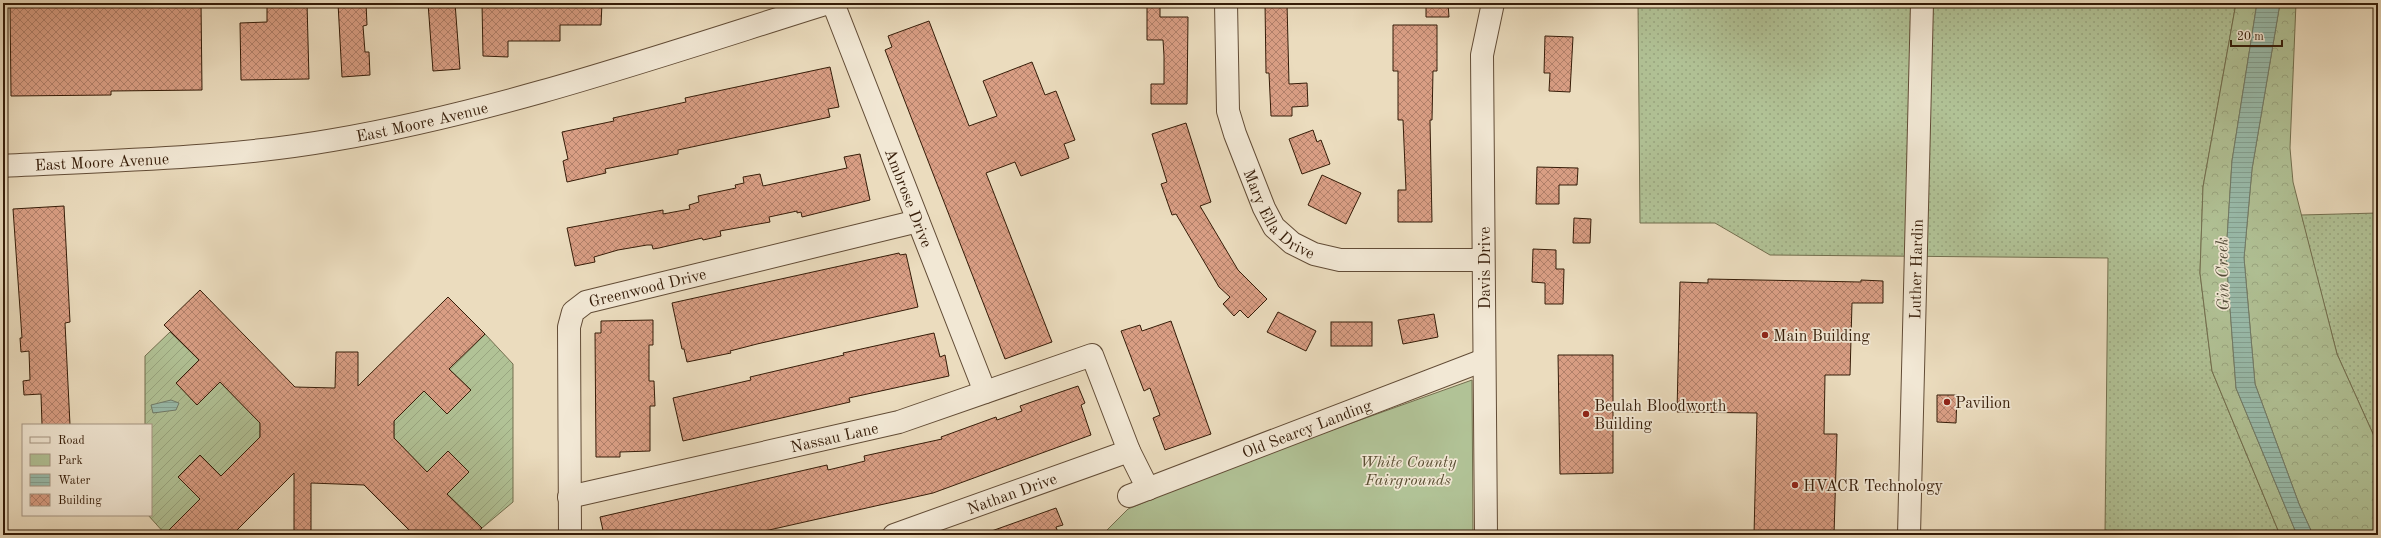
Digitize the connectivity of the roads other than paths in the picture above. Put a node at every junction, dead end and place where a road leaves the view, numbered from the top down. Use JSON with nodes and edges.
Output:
{"nodes":[{"id":1,"x":828,"y":3,"type":"edge"},
{"id":2,"x":833,"y":3,"type":"edge"},
{"id":3,"x":1226,"y":3,"type":"edge"},
{"id":4,"x":1493,"y":3,"type":"edge"},
{"id":5,"x":1922,"y":3,"type":"edge"},
{"id":6,"x":3,"y":166,"type":"edge"},
{"id":7,"x":918,"y":221,"type":"junction"},
{"id":8,"x":1484,"y":260,"type":"junction"},
{"id":9,"x":1484,"y":360,"type":"junction"},
{"id":10,"x":985,"y":392,"type":"junction"},
{"id":11,"x":1129,"y":451,"type":"junction"},
{"id":12,"x":570,"y":497,"type":"junction"},
{"id":13,"x":570,"y":535,"type":"edge"},
{"id":14,"x":894,"y":535,"type":"edge"},
{"id":15,"x":1486,"y":535,"type":"edge"},
{"id":16,"x":1909,"y":535,"type":"edge"}],
"edges":[{"from":1,"to":6,"type":"street","name":"East Moore Avenue"},
{"from":2,"to":7,"type":"street","name":"Ambrose Drive"},
{"from":3,"to":8,"type":"street","name":"Mary Ella Drive"},
{"from":4,"to":8,"type":"street","name":"Davis Drive"},
{"from":5,"to":16,"type":"street","name":"Luther Hardin"},
{"from":7,"to":10,"type":"street","name":"Ambrose Drive"},
{"from":7,"to":12,"type":"street","name":"Greenwood Drive"},
{"from":8,"to":9,"type":"street","name":"Davis Drive"},
{"from":9,"to":11,"type":"street","name":"Old Searcy Landing"},
{"from":9,"to":15,"type":"street","name":"Davis Drive"},
{"from":10,"to":11,"type":"street","name":"Nassau Lane"},
{"from":10,"to":12,"type":"street","name":"Nassau Lane"},
{"from":11,"to":14,"type":"street","name":"Nathan Drive"},
{"from":12,"to":13,"type":"street","name":"Greenwood Drive"}]}
